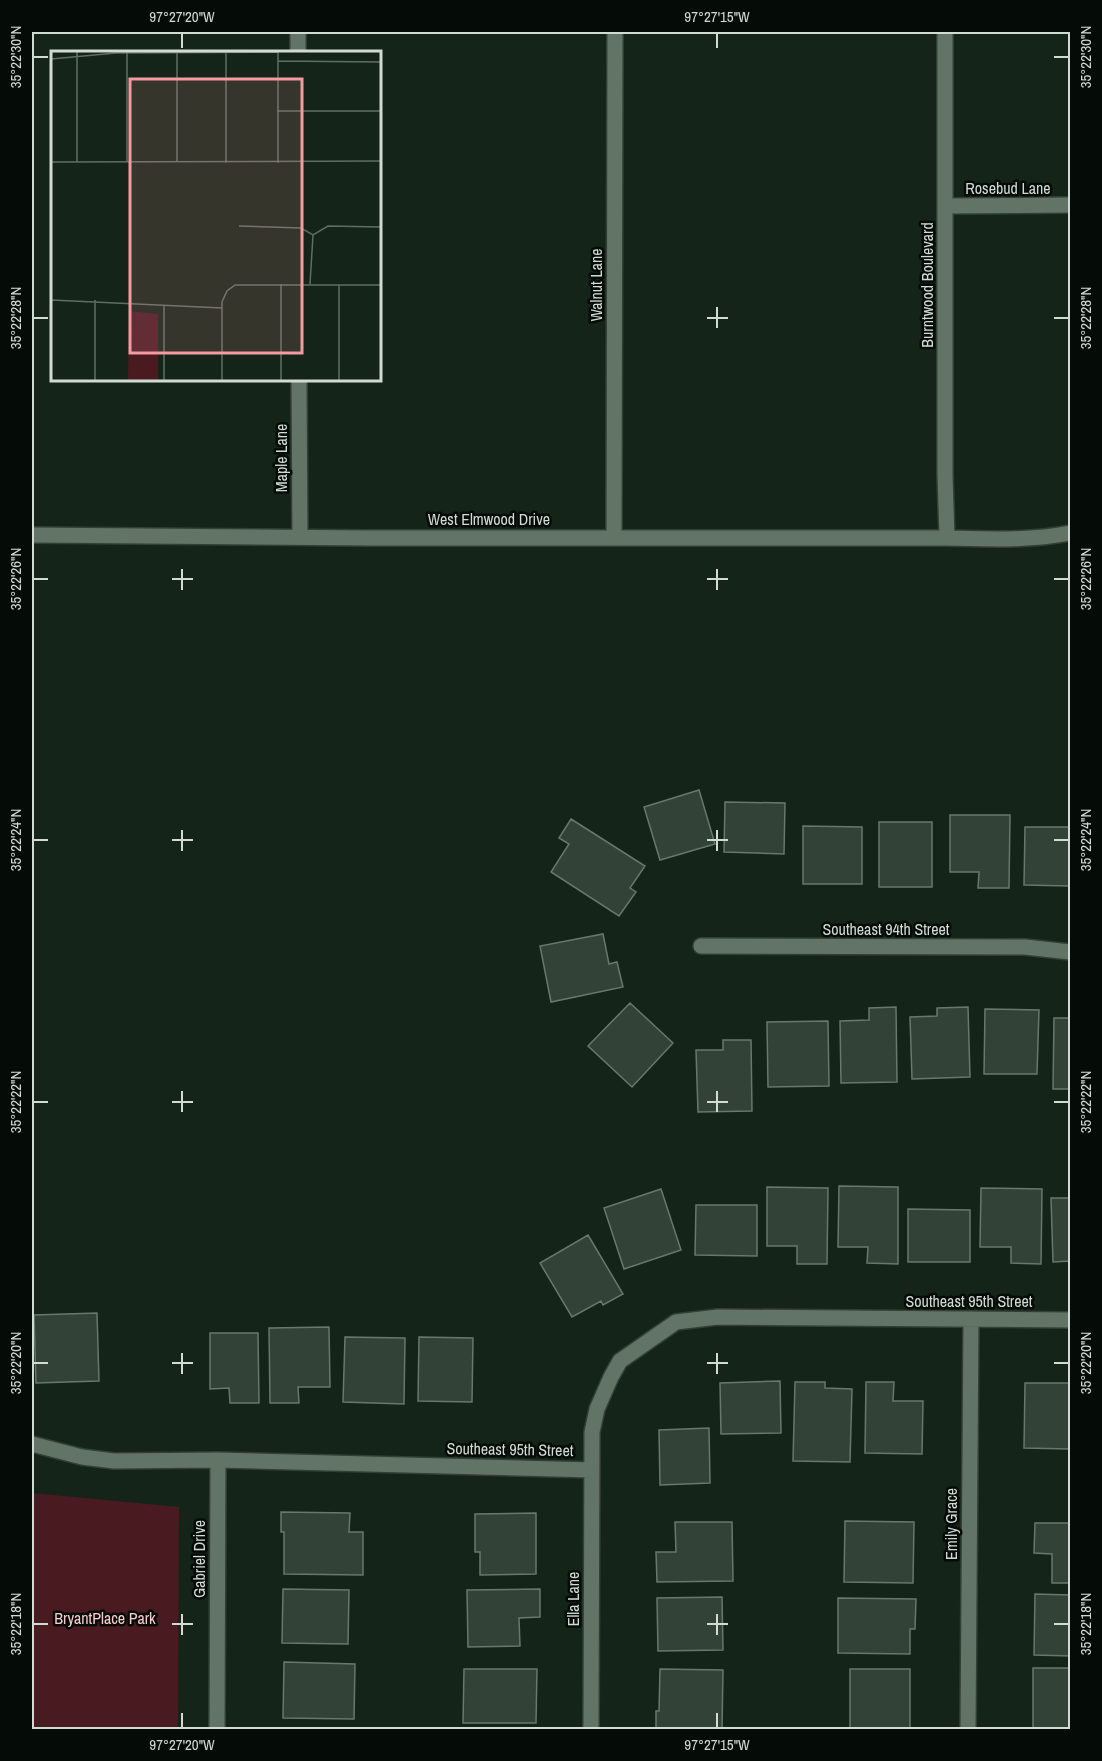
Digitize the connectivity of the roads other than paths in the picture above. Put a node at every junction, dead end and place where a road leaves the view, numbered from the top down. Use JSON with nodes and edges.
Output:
{"nodes":[{"id":1,"x":298,"y":32,"type":"edge"},
{"id":2,"x":615,"y":32,"type":"edge"},
{"id":3,"x":945,"y":32,"type":"edge"},
{"id":4,"x":298,"y":51,"type":"edge"},
{"id":5,"x":945,"y":206,"type":"junction"},
{"id":6,"x":1071,"y":206,"type":"edge"},
{"id":7,"x":299,"y":381,"type":"edge"},
{"id":8,"x":1071,"y":533,"type":"edge"},
{"id":9,"x":32,"y":535,"type":"edge"},
{"id":10,"x":300,"y":537,"type":"junction"},
{"id":11,"x":614,"y":538,"type":"junction"},
{"id":12,"x":947,"y":538,"type":"junction"},
{"id":13,"x":701,"y":946,"type":"dead end"},
{"id":14,"x":1071,"y":952,"type":"edge"},
{"id":15,"x":971,"y":1319,"type":"junction"},
{"id":16,"x":1071,"y":1320,"type":"edge"},
{"id":17,"x":32,"y":1444,"type":"edge"},
{"id":18,"x":218,"y":1460,"type":"junction"},
{"id":19,"x":592,"y":1470,"type":"junction"},
{"id":20,"x":217,"y":1730,"type":"edge"},
{"id":21,"x":591,"y":1730,"type":"edge"},
{"id":22,"x":968,"y":1730,"type":"edge"}],
"edges":[{"from":1,"to":4,"type":"street"},
{"from":2,"to":11,"type":"street","name":"Walnut Lane"},
{"from":3,"to":5,"type":"street","name":"Burntwood Boulevard"},
{"from":5,"to":6,"type":"street","name":"Rosebud Lane"},
{"from":5,"to":12,"type":"street","name":"Burntwood Boulevard"},
{"from":7,"to":10,"type":"street","name":"Maple Lane"},
{"from":8,"to":12,"type":"street","name":"West Elmwood Drive"},
{"from":9,"to":10,"type":"street","name":"West Elmwood Drive"},
{"from":10,"to":11,"type":"street","name":"West Elmwood Drive"},
{"from":11,"to":12,"type":"street","name":"West Elmwood Drive"},
{"from":13,"to":14,"type":"street","name":"Southeast 94th Street"},
{"from":15,"to":16,"type":"street","name":"Southeast 95th Street"},
{"from":15,"to":19,"type":"street","name":"Southeast 95th Street"},
{"from":15,"to":22,"type":"street","name":"Emily Grace"},
{"from":17,"to":18,"type":"street","name":"Southeast 95th Street"},
{"from":18,"to":19,"type":"street","name":"Southeast 95th Street"},
{"from":18,"to":20,"type":"street","name":"Gabriel Drive"},
{"from":19,"to":21,"type":"street","name":"Ella Lane"}]}
